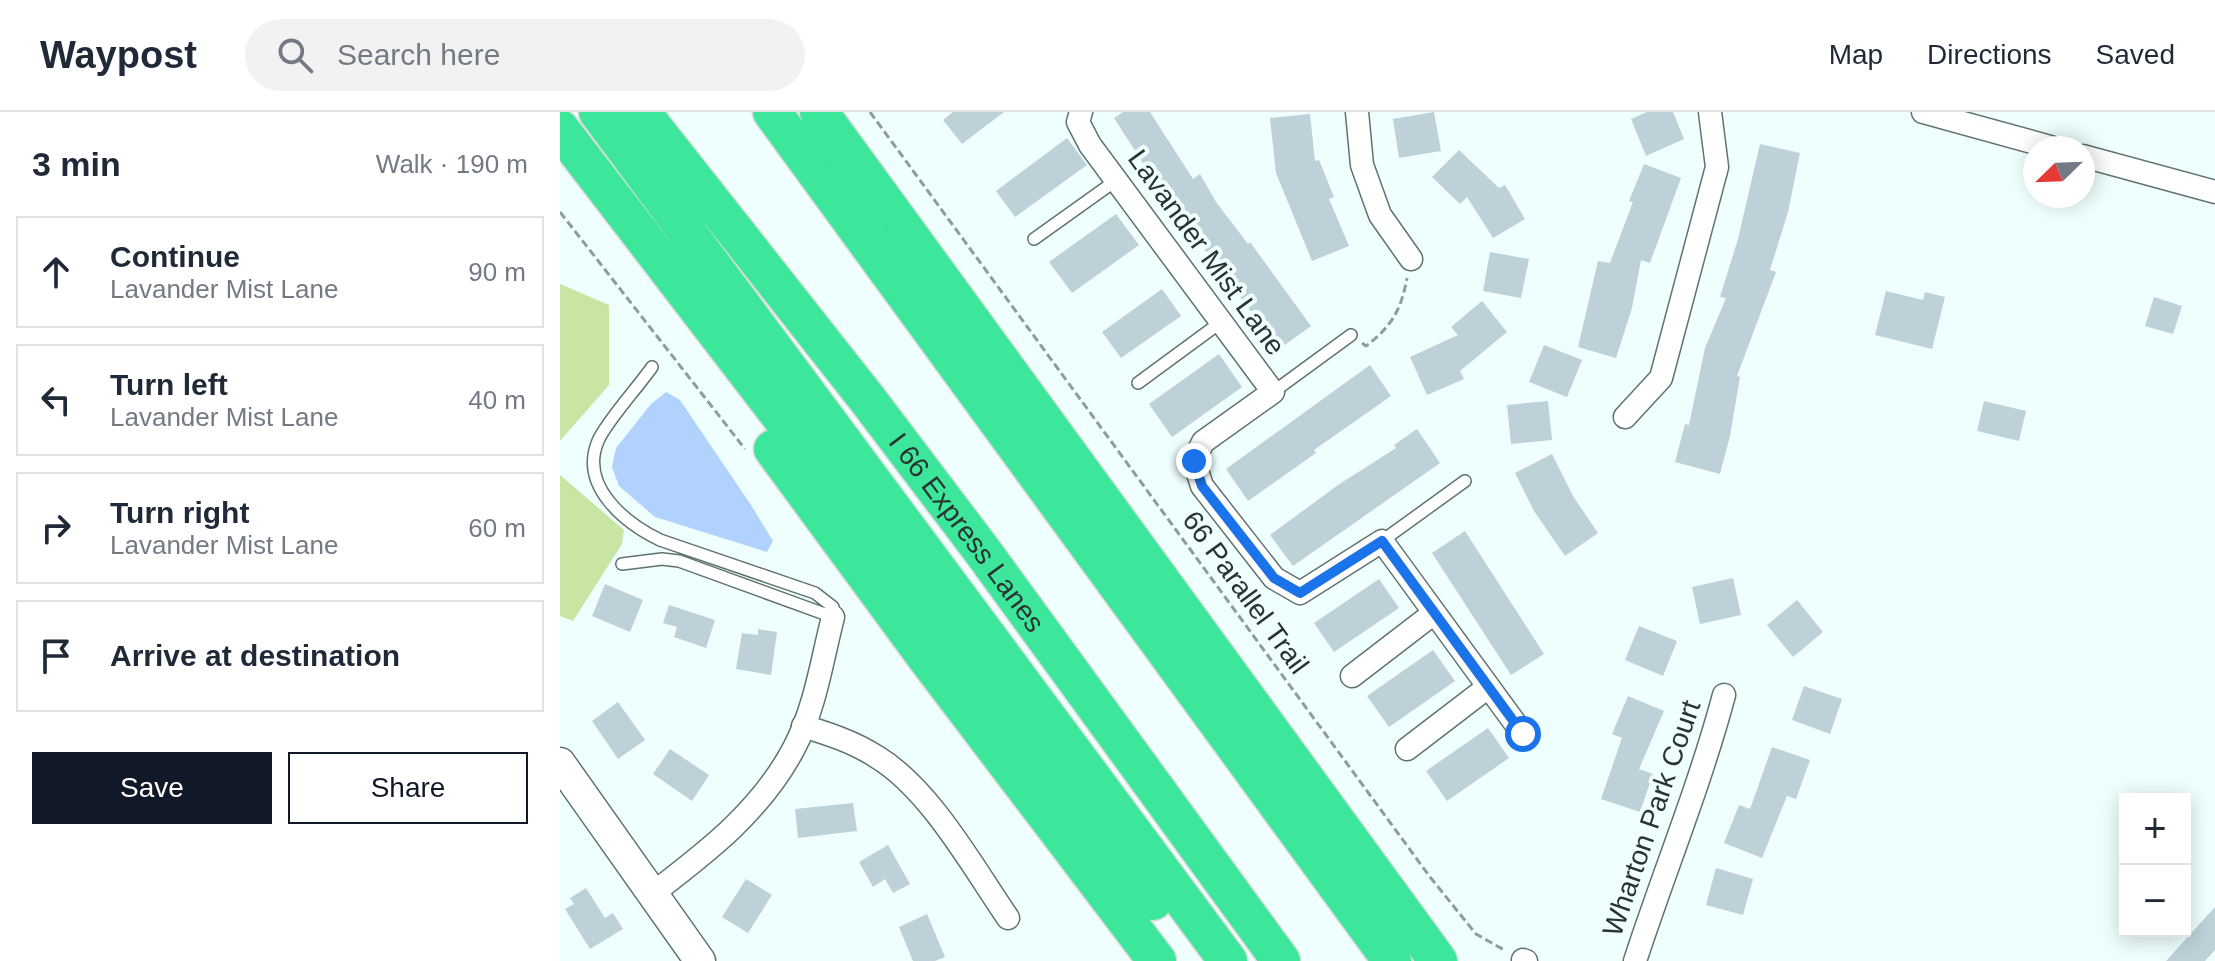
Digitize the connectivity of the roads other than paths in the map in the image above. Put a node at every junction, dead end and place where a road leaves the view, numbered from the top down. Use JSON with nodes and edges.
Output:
{"nodes":[{"id":1,"x":598,"y":112,"type":"edge"},
{"id":2,"x":641,"y":112,"type":"edge"},
{"id":3,"x":772,"y":112,"type":"edge"},
{"id":4,"x":819,"y":112,"type":"edge"},
{"id":5,"x":1081,"y":112,"type":"edge"},
{"id":6,"x":1357,"y":112,"type":"edge"},
{"id":7,"x":1710,"y":112,"type":"edge"},
{"id":8,"x":1923,"y":112,"type":"edge"},
{"id":9,"x":560,"y":129,"type":"edge"},
{"id":10,"x":2023,"y":139,"type":"edge"},
{"id":11,"x":2095,"y":159,"type":"edge"},
{"id":12,"x":560,"y":170,"type":"edge"},
{"id":13,"x":1118,"y":179,"type":"junction"},
{"id":14,"x":2215,"y":192,"type":"edge"},
{"id":15,"x":1034,"y":239,"type":"dead end"},
{"id":16,"x":1411,"y":259,"type":"road end"},
{"id":17,"x":1221,"y":322,"type":"junction"},
{"id":18,"x":1351,"y":335,"type":"road end"},
{"id":19,"x":652,"y":367,"type":"dead end"},
{"id":20,"x":1138,"y":383,"type":"dead end"},
{"id":21,"x":1273,"y":392,"type":"junction"},
{"id":22,"x":1625,"y":417,"type":"dead end"},
{"id":23,"x":1465,"y":481,"type":"dead end"},
{"id":24,"x":1382,"y":541,"type":"junction"},
{"id":25,"x":622,"y":564,"type":"dead end"},
{"id":26,"x":1434,"y":613,"type":"junction"},
{"id":27,"x":833,"y":617,"type":"junction"},
{"id":28,"x":1352,"y":676,"type":"dead end"},
{"id":29,"x":1488,"y":687,"type":"junction"},
{"id":30,"x":1724,"y":695,"type":"dead end"},
{"id":31,"x":803,"y":726,"type":"junction"},
{"id":32,"x":1523,"y":734,"type":"dead end"},
{"id":33,"x":1407,"y":749,"type":"dead end"},
{"id":34,"x":560,"y":763,"type":"edge"},
{"id":35,"x":652,"y":894,"type":"junction"},
{"id":36,"x":1008,"y":918,"type":"dead end"},
{"id":37,"x":700,"y":961,"type":"edge"},
{"id":38,"x":1157,"y":961,"type":"edge"},
{"id":39,"x":1199,"y":961,"type":"edge"},
{"id":40,"x":1228,"y":961,"type":"edge"},
{"id":41,"x":1281,"y":961,"type":"edge"},
{"id":42,"x":1392,"y":961,"type":"edge"},
{"id":43,"x":1438,"y":961,"type":"edge"},
{"id":44,"x":1635,"y":961,"type":"edge"}],
"edges":[{"from":1,"to":40,"type":"highway"},
{"from":2,"to":41,"type":"highway","name":"I 66 Express Lanes"},
{"from":3,"to":42,"type":"highway"},
{"from":4,"to":43,"type":"highway"},
{"from":5,"to":13,"type":"street","name":"Lavander Mist Lane"},
{"from":6,"to":16,"type":"street"},
{"from":7,"to":22,"type":"street"},
{"from":8,"to":10,"type":"street"},
{"from":9,"to":39,"type":"highway"},
{"from":11,"to":14,"type":"street"},
{"from":12,"to":38,"type":"highway"},
{"from":13,"to":15,"type":"lane"},
{"from":13,"to":17,"type":"street","name":"Lavander Mist Lane"},
{"from":17,"to":20,"type":"lane"},
{"from":17,"to":21,"type":"street","name":"Lavander Mist Lane"},
{"from":18,"to":21,"type":"lane"},
{"from":19,"to":27,"type":"lane"},
{"from":21,"to":24,"type":"street","name":"Lavander Mist Lane"},
{"from":23,"to":24,"type":"lane"},
{"from":24,"to":26,"type":"street"},
{"from":25,"to":27,"type":"lane"},
{"from":26,"to":28,"type":"street"},
{"from":26,"to":29,"type":"street"},
{"from":27,"to":31,"type":"street"},
{"from":29,"to":32,"type":"street"},
{"from":29,"to":33,"type":"street"},
{"from":30,"to":44,"type":"street","name":"Wharton Park Court"},
{"from":31,"to":35,"type":"street"},
{"from":31,"to":36,"type":"street"},
{"from":34,"to":35,"type":"street"},
{"from":35,"to":37,"type":"street"}]}
